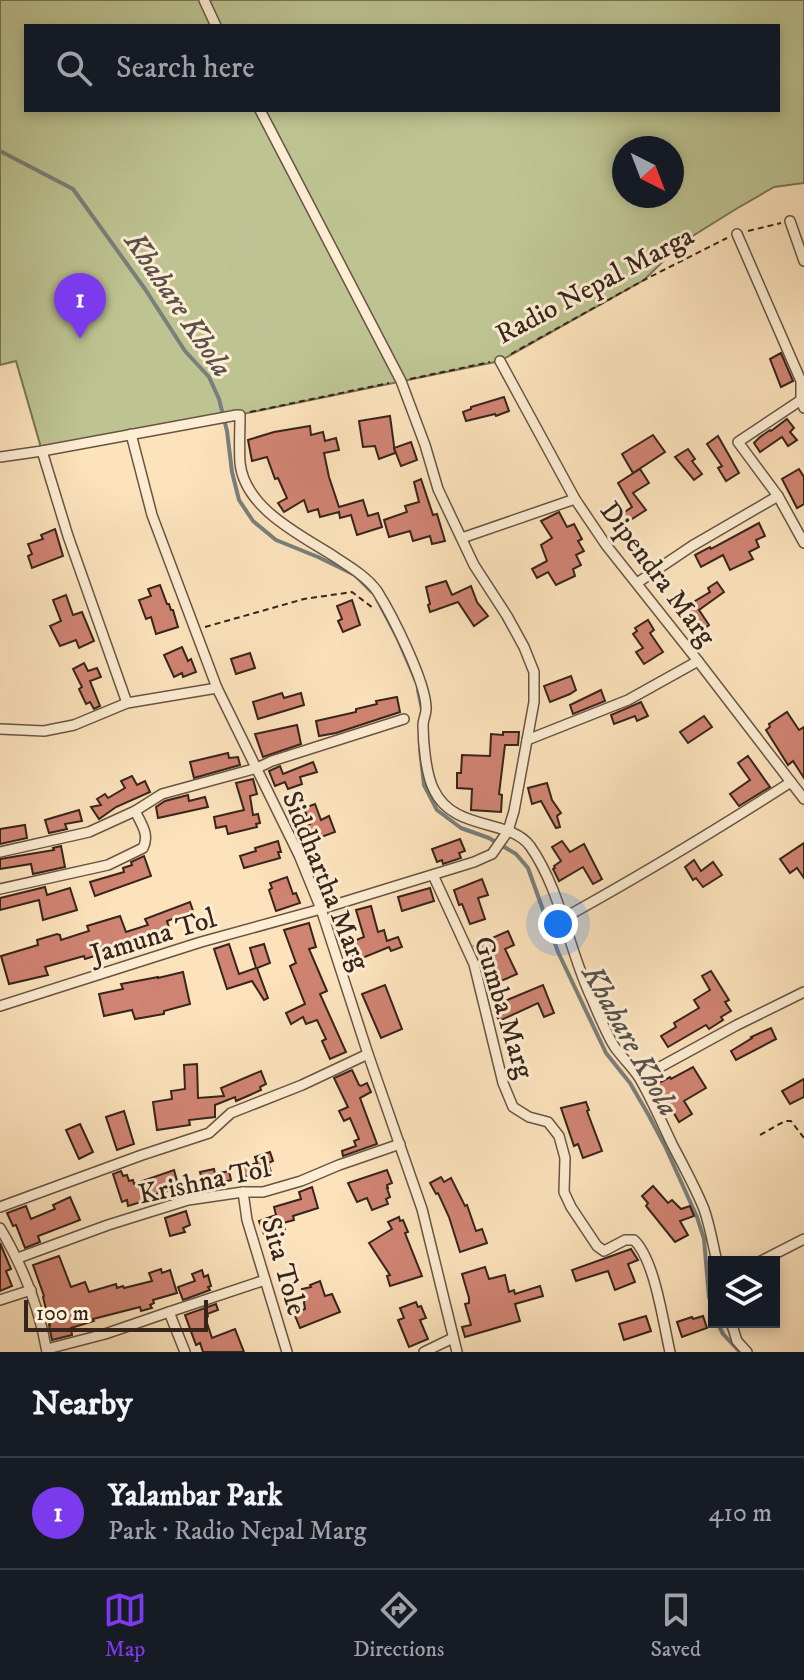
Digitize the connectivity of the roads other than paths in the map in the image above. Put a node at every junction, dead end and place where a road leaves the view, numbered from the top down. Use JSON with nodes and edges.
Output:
{"nodes":[{"id":1,"x":204,"y":0,"type":"edge"},
{"id":2,"x":215,"y":24,"type":"edge"},
{"id":3,"x":261,"y":112,"type":"edge"},
{"id":4,"x":790,"y":221,"type":"road end"},
{"id":5,"x":737,"y":234,"type":"road end"},
{"id":6,"x":804,"y":261,"type":"edge"},
{"id":7,"x":500,"y":361,"type":"road end"},
{"id":8,"x":802,"y":404,"type":"edge"},
{"id":9,"x":131,"y":434,"type":"junction"},
{"id":10,"x":42,"y":451,"type":"junction"},
{"id":11,"x":0,"y":457,"type":"edge"},
{"id":12,"x":778,"y":496,"type":"junction"},
{"id":13,"x":575,"y":499,"type":"junction"},
{"id":14,"x":462,"y":538,"type":"junction"},
{"id":15,"x":804,"y":543,"type":"edge"},
{"id":16,"x":637,"y":583,"type":"junction"},
{"id":17,"x":698,"y":661,"type":"junction"},
{"id":18,"x":217,"y":688,"type":"junction"},
{"id":19,"x":127,"y":703,"type":"junction"},
{"id":20,"x":404,"y":719,"type":"dead end"},
{"id":21,"x":0,"y":729,"type":"edge"},
{"id":22,"x":527,"y":740,"type":"junction"},
{"id":23,"x":257,"y":768,"type":"junction"},
{"id":24,"x":791,"y":782,"type":"junction"},
{"id":25,"x":804,"y":797,"type":"edge"},
{"id":26,"x":135,"y":811,"type":"junction"},
{"id":27,"x":506,"y":834,"type":"junction"},
{"id":28,"x":0,"y":852,"type":"edge"},
{"id":29,"x":433,"y":875,"type":"junction"},
{"id":30,"x":0,"y":889,"type":"edge"},
{"id":31,"x":321,"y":909,"type":"junction"},
{"id":32,"x":562,"y":919,"type":"junction"},
{"id":33,"x":804,"y":992,"type":"edge"},
{"id":34,"x":0,"y":1006,"type":"edge"},
{"id":35,"x":368,"y":1054,"type":"junction"},
{"id":36,"x":640,"y":1078,"type":"junction"},
{"id":37,"x":400,"y":1144,"type":"junction"},
{"id":38,"x":243,"y":1192,"type":"junction"},
{"id":39,"x":0,"y":1207,"type":"edge"},
{"id":40,"x":0,"y":1228,"type":"edge"},
{"id":41,"x":804,"y":1239,"type":"edge"},
{"id":42,"x":716,"y":1256,"type":"edge"},
{"id":43,"x":771,"y":1256,"type":"edge"},
{"id":44,"x":18,"y":1258,"type":"junction"},
{"id":45,"x":265,"y":1280,"type":"junction"},
{"id":46,"x":31,"y":1290,"type":"junction"},
{"id":47,"x":0,"y":1300,"type":"edge"},
{"id":48,"x":169,"y":1312,"type":"junction"},
{"id":49,"x":733,"y":1328,"type":"edge"},
{"id":50,"x":453,"y":1338,"type":"junction"},
{"id":51,"x":47,"y":1350,"type":"edge"},
{"id":52,"x":185,"y":1352,"type":"edge"},
{"id":53,"x":287,"y":1352,"type":"edge"},
{"id":54,"x":424,"y":1352,"type":"edge"},
{"id":55,"x":457,"y":1352,"type":"edge"},
{"id":56,"x":670,"y":1352,"type":"edge"},
{"id":57,"x":747,"y":1352,"type":"edge"}],
"edges":[{"from":1,"to":2,"type":"street"},
{"from":3,"to":14,"type":"street"},
{"from":4,"to":6,"type":"street"},
{"from":5,"to":8,"type":"street"},
{"from":7,"to":13,"type":"street","name":"Dipendra Marg"},
{"from":8,"to":12,"type":"street"},
{"from":9,"to":10,"type":"street"},
{"from":9,"to":18,"type":"street","name":"Siddhartha Marg"},
{"from":9,"to":27,"type":"street"},
{"from":10,"to":11,"type":"street"},
{"from":10,"to":19,"type":"street"},
{"from":12,"to":15,"type":"street"},
{"from":12,"to":16,"type":"street"},
{"from":13,"to":14,"type":"street"},
{"from":13,"to":16,"type":"street","name":"Dipendra Marg"},
{"from":14,"to":22,"type":"street"},
{"from":16,"to":17,"type":"street","name":"Dipendra Marg"},
{"from":17,"to":22,"type":"street"},
{"from":17,"to":24,"type":"street","name":"Dipendra Marg"},
{"from":18,"to":19,"type":"street"},
{"from":18,"to":23,"type":"street","name":"Siddhartha Marg"},
{"from":19,"to":21,"type":"street"},
{"from":20,"to":23,"type":"street"},
{"from":22,"to":27,"type":"street"},
{"from":23,"to":26,"type":"street"},
{"from":23,"to":31,"type":"street","name":"Siddhartha Marg"},
{"from":24,"to":25,"type":"street","name":"Dipendra Marg"},
{"from":24,"to":32,"type":"street"},
{"from":26,"to":28,"type":"street"},
{"from":26,"to":30,"type":"street"},
{"from":27,"to":29,"type":"street","name":"Jamuna Tol"},
{"from":27,"to":32,"type":"street"},
{"from":29,"to":31,"type":"street","name":"Jamuna Tol"},
{"from":29,"to":56,"type":"street","name":"Gumba Marg"},
{"from":31,"to":34,"type":"street","name":"Jamuna Tol"},
{"from":31,"to":35,"type":"street","name":"Siddhartha Marg"},
{"from":32,"to":36,"type":"street"},
{"from":33,"to":36,"type":"street"},
{"from":35,"to":37,"type":"street","name":"Siddhartha Marg"},
{"from":35,"to":39,"type":"street"},
{"from":36,"to":42,"type":"street"},
{"from":37,"to":38,"type":"street","name":"Krishna Tol"},
{"from":37,"to":50,"type":"street","name":"Siddhartha Marg"},
{"from":38,"to":44,"type":"street","name":"Krishna Tol"},
{"from":38,"to":45,"type":"street","name":"Sita Tole"},
{"from":40,"to":44,"type":"street"},
{"from":41,"to":43,"type":"street"},
{"from":44,"to":46,"type":"street"},
{"from":45,"to":48,"type":"street"},
{"from":45,"to":53,"type":"street","name":"Sita Tole"},
{"from":46,"to":47,"type":"street"},
{"from":46,"to":51,"type":"street"},
{"from":48,"to":51,"type":"street"},
{"from":48,"to":52,"type":"street"},
{"from":49,"to":57,"type":"street"},
{"from":50,"to":54,"type":"street"},
{"from":50,"to":55,"type":"street","name":"Siddhartha Marg"}]}
